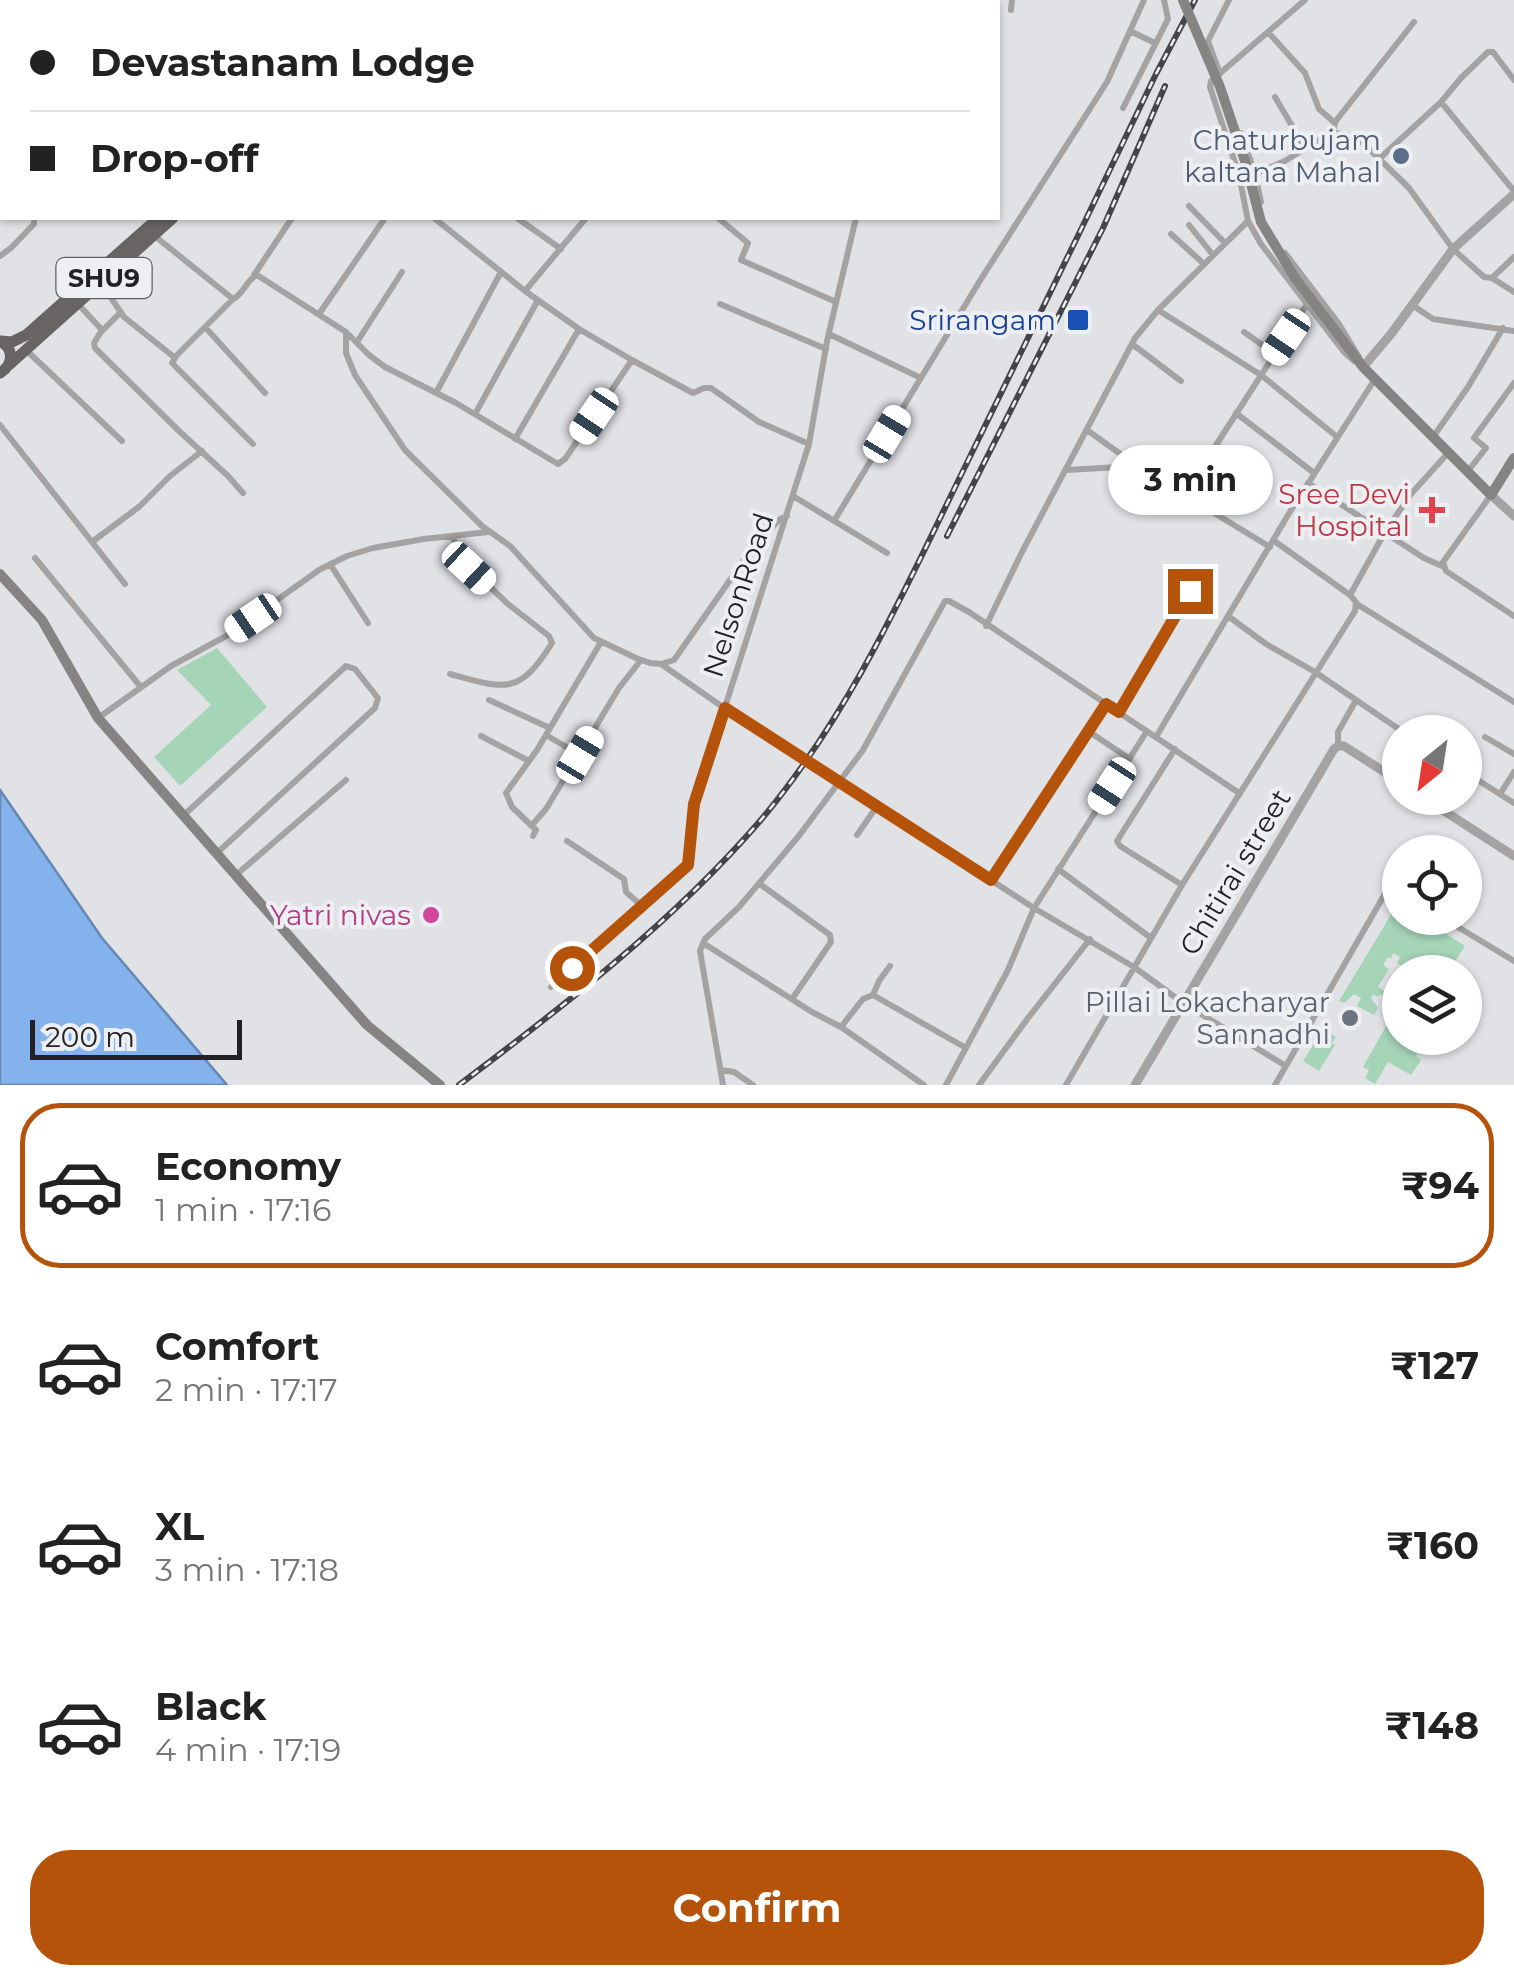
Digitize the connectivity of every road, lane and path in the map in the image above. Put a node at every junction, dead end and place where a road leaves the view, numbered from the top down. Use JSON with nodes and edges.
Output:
{"nodes":[{"id":1,"x":1012,"y":0,"type":"edge"},
{"id":2,"x":1144,"y":0,"type":"edge"},
{"id":3,"x":1164,"y":0,"type":"edge"},
{"id":4,"x":1183,"y":0,"type":"edge"},
{"id":5,"x":1229,"y":0,"type":"edge"},
{"id":6,"x":1304,"y":0,"type":"edge"},
{"id":7,"x":1011,"y":10,"type":"dead end"},
{"id":8,"x":1414,"y":22,"type":"dead end"},
{"id":9,"x":1130,"y":31,"type":"junction"},
{"id":10,"x":1268,"y":32,"type":"junction"},
{"id":11,"x":1154,"y":43,"type":"junction"},
{"id":12,"x":1220,"y":74,"type":"junction"},
{"id":13,"x":1514,"y":80,"type":"edge"},
{"id":14,"x":1275,"y":98,"type":"dead end"},
{"id":15,"x":1441,"y":102,"type":"junction"},
{"id":16,"x":1123,"y":108,"type":"dead end"},
{"id":17,"x":1334,"y":128,"type":"junction"},
{"id":18,"x":1305,"y":148,"type":"junction"},
{"id":19,"x":1379,"y":159,"type":"junction"},
{"id":20,"x":1255,"y":174,"type":"junction"},
{"id":21,"x":1514,"y":192,"type":"edge"},
{"id":22,"x":1189,"y":206,"type":"dead end"},
{"id":23,"x":34,"y":220,"type":"edge"},
{"id":24,"x":157,"y":220,"type":"edge"},
{"id":25,"x":170,"y":220,"type":"edge"},
{"id":26,"x":291,"y":220,"type":"edge"},
{"id":27,"x":384,"y":220,"type":"edge"},
{"id":28,"x":436,"y":220,"type":"edge"},
{"id":29,"x":520,"y":220,"type":"edge"},
{"id":30,"x":584,"y":220,"type":"edge"},
{"id":31,"x":720,"y":220,"type":"edge"},
{"id":32,"x":856,"y":220,"type":"edge"},
{"id":33,"x":1248,"y":222,"type":"junction"},
{"id":34,"x":1189,"y":225,"type":"dead end"},
{"id":35,"x":150,"y":232,"type":"junction"},
{"id":36,"x":1171,"y":234,"type":"dead end"},
{"id":37,"x":1225,"y":243,"type":"junction"},
{"id":38,"x":560,"y":249,"type":"junction"},
{"id":39,"x":1453,"y":249,"type":"junction"},
{"id":40,"x":1213,"y":255,"type":"junction"},
{"id":41,"x":0,"y":256,"type":"edge"},
{"id":42,"x":1512,"y":262,"type":"edge"},
{"id":43,"x":1204,"y":264,"type":"junction"},
{"id":44,"x":402,"y":272,"type":"dead end"},
{"id":45,"x":501,"y":272,"type":"junction"},
{"id":46,"x":254,"y":276,"type":"junction"},
{"id":47,"x":1492,"y":278,"type":"junction"},
{"id":48,"x":100,"y":282,"type":"junction"},
{"id":49,"x":524,"y":291,"type":"junction"},
{"id":50,"x":1514,"y":292,"type":"edge"},
{"id":51,"x":233,"y":299,"type":"junction"},
{"id":52,"x":538,"y":300,"type":"junction"},
{"id":53,"x":836,"y":302,"type":"junction"},
{"id":54,"x":77,"y":303,"type":"junction"},
{"id":55,"x":720,"y":304,"type":"dead end"},
{"id":56,"x":1306,"y":304,"type":"junction"},
{"id":57,"x":1410,"y":307,"type":"junction"},
{"id":58,"x":1158,"y":310,"type":"junction"},
{"id":59,"x":121,"y":312,"type":"junction"},
{"id":60,"x":319,"y":314,"type":"junction"},
{"id":61,"x":205,"y":327,"type":"junction"},
{"id":62,"x":1503,"y":328,"type":"junction"},
{"id":63,"x":579,"y":329,"type":"junction"},
{"id":64,"x":102,"y":330,"type":"junction"},
{"id":65,"x":1514,"y":331,"type":"edge"},
{"id":66,"x":346,"y":332,"type":"junction"},
{"id":67,"x":1244,"y":332,"type":"dead end"},
{"id":68,"x":829,"y":334,"type":"junction"},
{"id":69,"x":0,"y":341,"type":"edge"},
{"id":70,"x":356,"y":342,"type":"junction"},
{"id":71,"x":1132,"y":344,"type":"junction"},
{"id":72,"x":25,"y":349,"type":"junction"},
{"id":73,"x":826,"y":349,"type":"junction"},
{"id":74,"x":1275,"y":354,"type":"junction"},
{"id":75,"x":174,"y":357,"type":"junction"},
{"id":76,"x":632,"y":360,"type":"junction"},
{"id":77,"x":1364,"y":367,"type":"junction"},
{"id":78,"x":3,"y":371,"type":"edge"},
{"id":79,"x":1261,"y":375,"type":"junction"},
{"id":80,"x":921,"y":378,"type":"junction"},
{"id":81,"x":1375,"y":379,"type":"junction"},
{"id":82,"x":1181,"y":381,"type":"dead end"},
{"id":83,"x":1514,"y":382,"type":"edge"},
{"id":84,"x":266,"y":392,"type":"dead end"},
{"id":85,"x":436,"y":392,"type":"junction"},
{"id":86,"x":1236,"y":413,"type":"junction"},
{"id":87,"x":475,"y":414,"type":"junction"},
{"id":88,"x":0,"y":425,"type":"edge"},
{"id":89,"x":1087,"y":430,"type":"junction"},
{"id":90,"x":1336,"y":436,"type":"junction"},
{"id":91,"x":1433,"y":438,"type":"junction"},
{"id":92,"x":515,"y":439,"type":"junction"},
{"id":93,"x":122,"y":441,"type":"dead end"},
{"id":94,"x":252,"y":444,"type":"dead end"},
{"id":95,"x":808,"y":444,"type":"junction"},
{"id":96,"x":202,"y":451,"type":"junction"},
{"id":97,"x":1448,"y":453,"type":"junction"},
{"id":98,"x":1514,"y":458,"type":"edge"},
{"id":99,"x":1138,"y":466,"type":"junction"},
{"id":100,"x":1065,"y":470,"type":"junction"},
{"id":101,"x":1467,"y":472,"type":"junction"},
{"id":102,"x":1314,"y":473,"type":"junction"},
{"id":103,"x":1308,"y":483,"type":"junction"},
{"id":104,"x":243,"y":493,"type":"dead end"},
{"id":105,"x":1491,"y":495,"type":"junction"},
{"id":106,"x":793,"y":496,"type":"junction"},
{"id":107,"x":1187,"y":497,"type":"junction"},
{"id":108,"x":787,"y":516,"type":"junction"},
{"id":109,"x":1514,"y":516,"type":"edge"},
{"id":110,"x":834,"y":520,"type":"junction"},
{"id":111,"x":489,"y":532,"type":"junction"},
{"id":112,"x":1385,"y":532,"type":"junction"},
{"id":113,"x":452,"y":536,"type":"junction"},
{"id":114,"x":92,"y":542,"type":"junction"},
{"id":115,"x":1271,"y":544,"type":"junction"},
{"id":116,"x":887,"y":553,"type":"dead end"},
{"id":117,"x":35,"y":558,"type":"dead end"},
{"id":118,"x":330,"y":564,"type":"junction"},
{"id":119,"x":1443,"y":566,"type":"junction"},
{"id":120,"x":1200,"y":573,"type":"dead end"},
{"id":121,"x":0,"y":574,"type":"edge"},
{"id":122,"x":125,"y":584,"type":"dead end"},
{"id":123,"x":1350,"y":595,"type":"junction"},
{"id":124,"x":1356,"y":604,"type":"junction"},
{"id":125,"x":1228,"y":616,"type":"junction"},
{"id":126,"x":1514,"y":616,"type":"edge"},
{"id":127,"x":368,"y":623,"type":"dead end"},
{"id":128,"x":986,"y":626,"type":"junction"},
{"id":129,"x":601,"y":642,"type":"junction"},
{"id":130,"x":641,"y":660,"type":"junction"},
{"id":131,"x":661,"y":664,"type":"junction"},
{"id":132,"x":1315,"y":672,"type":"junction"},
{"id":133,"x":450,"y":674,"type":"dead end"},
{"id":134,"x":140,"y":686,"type":"junction"},
{"id":135,"x":488,"y":700,"type":"dead end"},
{"id":136,"x":1355,"y":702,"type":"junction"},
{"id":137,"x":1514,"y":702,"type":"edge"},
{"id":138,"x":1106,"y":704,"type":"junction"},
{"id":139,"x":725,"y":708,"type":"junction"},
{"id":140,"x":1119,"y":712,"type":"junction"},
{"id":141,"x":98,"y":718,"type":"junction"},
{"id":142,"x":1382,"y":719,"type":"edge"},
{"id":143,"x":548,"y":731,"type":"junction"},
{"id":144,"x":1088,"y":731,"type":"junction"},
{"id":145,"x":1147,"y":731,"type":"junction"},
{"id":146,"x":480,"y":736,"type":"dead end"},
{"id":147,"x":1156,"y":737,"type":"junction"},
{"id":148,"x":1485,"y":737,"type":"dead end"},
{"id":149,"x":1338,"y":746,"type":"junction"},
{"id":150,"x":1175,"y":749,"type":"junction"},
{"id":151,"x":1514,"y":754,"type":"edge"},
{"id":152,"x":580,"y":755,"type":"junction"},
{"id":153,"x":1130,"y":759,"type":"junction"},
{"id":154,"x":529,"y":761,"type":"junction"},
{"id":155,"x":1382,"y":770,"type":"edge"},
{"id":156,"x":1514,"y":772,"type":"edge"},
{"id":157,"x":346,"y":780,"type":"dead end"},
{"id":158,"x":840,"y":782,"type":"junction"},
{"id":159,"x":1482,"y":783,"type":"edge"},
{"id":160,"x":1239,"y":792,"type":"junction"},
{"id":161,"x":1500,"y":794,"type":"junction"},
{"id":162,"x":1514,"y":804,"type":"edge"},
{"id":163,"x":877,"y":806,"type":"junction"},
{"id":164,"x":184,"y":815,"type":"junction"},
{"id":165,"x":1450,"y":815,"type":"edge"},
{"id":166,"x":532,"y":826,"type":"junction"},
{"id":167,"x":857,"y":835,"type":"dead end"},
{"id":168,"x":533,"y":836,"type":"dead end"},
{"id":169,"x":567,"y":841,"type":"dead end"},
{"id":170,"x":216,"y":853,"type":"junction"},
{"id":171,"x":1514,"y":856,"type":"edge"},
{"id":172,"x":1058,"y":869,"type":"junction"},
{"id":173,"x":236,"y":875,"type":"junction"},
{"id":174,"x":991,"y":880,"type":"junction"},
{"id":175,"x":760,"y":884,"type":"junction"},
{"id":176,"x":1182,"y":885,"type":"junction"},
{"id":177,"x":1382,"y":899,"type":"edge"},
{"id":178,"x":642,"y":906,"type":"junction"},
{"id":179,"x":1034,"y":908,"type":"junction"},
{"id":180,"x":1471,"y":935,"type":"edge"},
{"id":181,"x":1150,"y":938,"type":"junction"},
{"id":182,"x":1090,"y":940,"type":"junction"},
{"id":183,"x":703,"y":943,"type":"junction"},
{"id":184,"x":1514,"y":961,"type":"edge"},
{"id":185,"x":890,"y":966,"type":"dead end"},
{"id":186,"x":1134,"y":966,"type":"junction"},
{"id":187,"x":551,"y":987,"type":"dead end"},
{"id":188,"x":873,"y":995,"type":"junction"},
{"id":189,"x":792,"y":999,"type":"junction"},
{"id":190,"x":1183,"y":1003,"type":"junction"},
{"id":191,"x":841,"y":1027,"type":"junction"},
{"id":192,"x":966,"y":1048,"type":"junction"},
{"id":193,"x":1286,"y":1066,"type":"junction"},
{"id":194,"x":721,"y":1070,"type":"junction"},
{"id":195,"x":440,"y":1085,"type":"edge"},
{"id":196,"x":724,"y":1085,"type":"edge"},
{"id":197,"x":753,"y":1085,"type":"edge"},
{"id":198,"x":924,"y":1085,"type":"edge"},
{"id":199,"x":946,"y":1085,"type":"edge"},
{"id":200,"x":979,"y":1085,"type":"edge"},
{"id":201,"x":1066,"y":1085,"type":"edge"},
{"id":202,"x":1135,"y":1085,"type":"edge"},
{"id":203,"x":1275,"y":1085,"type":"edge"}],
"edges":[{"from":1,"to":7,"type":"street"},
{"from":2,"to":9,"type":"street"},
{"from":3,"to":11,"type":"street"},
{"from":4,"to":77,"type":"main road","bridge":true},
{"from":5,"to":12,"type":"street"},
{"from":6,"to":10,"type":"street"},
{"from":8,"to":17,"type":"street"},
{"from":9,"to":11,"type":"street"},
{"from":9,"to":80,"type":"street"},
{"from":10,"to":12,"type":"street"},
{"from":10,"to":17,"type":"street"},
{"from":11,"to":16,"type":"street"},
{"from":12,"to":20,"type":"street"},
{"from":12,"to":33,"type":"street"},
{"from":13,"to":15,"type":"street"},
{"from":14,"to":18,"type":"street"},
{"from":15,"to":19,"type":"street"},
{"from":15,"to":21,"type":"street"},
{"from":17,"to":18,"type":"street"},
{"from":17,"to":19,"type":"street"},
{"from":18,"to":20,"type":"street"},
{"from":19,"to":39,"type":"street"},
{"from":20,"to":77,"type":"street"},
{"from":21,"to":39,"type":"street"},
{"from":22,"to":37,"type":"street"},
{"from":23,"to":41,"type":"street"},
{"from":24,"to":35,"type":"highway","number":"SHU9"},
{"from":25,"to":35,"type":"highway","number":"SHU9"},
{"from":26,"to":46,"type":"street"},
{"from":27,"to":60,"type":"street"},
{"from":28,"to":45,"type":"street"},
{"from":29,"to":38,"type":"street"},
{"from":30,"to":38,"type":"street"},
{"from":31,"to":53,"type":"street"},
{"from":32,"to":53,"type":"street","name":"NelsonRoad"},
{"from":33,"to":37,"type":"street"},
{"from":33,"to":56,"type":"street"},
{"from":34,"to":40,"type":"street"},
{"from":35,"to":48,"type":"highway","number":"SHU9"},
{"from":35,"to":51,"type":"street"},
{"from":35,"to":69,"type":"highway","number":"SHU9"},
{"from":36,"to":43,"type":"street"},
{"from":37,"to":40,"type":"street"},
{"from":38,"to":49,"type":"street"},
{"from":39,"to":47,"type":"street"},
{"from":39,"to":57,"type":"street"},
{"from":40,"to":43,"type":"street"},
{"from":42,"to":47,"type":"street"},
{"from":43,"to":58,"type":"street"},
{"from":44,"to":70,"type":"street"},
{"from":45,"to":49,"type":"street"},
{"from":45,"to":85,"type":"street"},
{"from":46,"to":51,"type":"street"},
{"from":46,"to":60,"type":"street"},
{"from":47,"to":50,"type":"street"},
{"from":48,"to":54,"type":"highway","number":"SHU9"},
{"from":48,"to":59,"type":"street"},
{"from":49,"to":52,"type":"street"},
{"from":51,"to":61,"type":"street"},
{"from":52,"to":63,"type":"street"},
{"from":52,"to":87,"type":"street"},
{"from":53,"to":68,"type":"street","name":"NelsonRoad"},
{"from":54,"to":64,"type":"street"},
{"from":54,"to":72,"type":"highway","number":"SHU9"},
{"from":55,"to":73,"type":"street"},
{"from":56,"to":74,"type":"street"},
{"from":56,"to":77,"type":"street"},
{"from":57,"to":62,"type":"street"},
{"from":57,"to":77,"type":"street"},
{"from":58,"to":71,"type":"street"},
{"from":58,"to":79,"type":"street"},
{"from":59,"to":64,"type":"street"},
{"from":59,"to":75,"type":"street"},
{"from":60,"to":66,"type":"street"},
{"from":61,"to":75,"type":"street"},
{"from":61,"to":84,"type":"street"},
{"from":62,"to":65,"type":"street"},
{"from":62,"to":91,"type":"street"},
{"from":63,"to":76,"type":"street"},
{"from":63,"to":92,"type":"street"},
{"from":64,"to":96,"type":"street"},
{"from":66,"to":70,"type":"street"},
{"from":66,"to":111,"type":"street"},
{"from":67,"to":74,"type":"street"},
{"from":68,"to":73,"type":"street","name":"NelsonRoad"},
{"from":68,"to":80,"type":"street"},
{"from":69,"to":78,"type":"highway","number":"SHU9"},
{"from":70,"to":85,"type":"street"},
{"from":71,"to":82,"type":"street"},
{"from":71,"to":89,"type":"street"},
{"from":72,"to":78,"type":"highway","number":"SHU9"},
{"from":72,"to":93,"type":"street"},
{"from":73,"to":95,"type":"street","name":"NelsonRoad"},
{"from":74,"to":79,"type":"street"},
{"from":75,"to":94,"type":"street"},
{"from":76,"to":92,"type":"street"},
{"from":76,"to":95,"type":"street"},
{"from":77,"to":81,"type":"main road"},
{"from":79,"to":86,"type":"street"},
{"from":79,"to":90,"type":"street"},
{"from":80,"to":110,"type":"street"},
{"from":81,"to":90,"type":"street"},
{"from":81,"to":91,"type":"main road"},
{"from":83,"to":101,"type":"street"},
{"from":85,"to":87,"type":"street"},
{"from":86,"to":102,"type":"street"},
{"from":86,"to":107,"type":"street"},
{"from":87,"to":92,"type":"street"},
{"from":88,"to":114,"type":"street"},
{"from":89,"to":99,"type":"street"},
{"from":89,"to":100,"type":"street"},
{"from":90,"to":102,"type":"street"},
{"from":91,"to":97,"type":"main road"},
{"from":95,"to":106,"type":"street","name":"NelsonRoad"},
{"from":96,"to":104,"type":"street"},
{"from":96,"to":114,"type":"street"},
{"from":97,"to":101,"type":"main road"},
{"from":97,"to":112,"type":"street"},
{"from":98,"to":105,"type":"main road"},
{"from":99,"to":100,"type":"street"},
{"from":99,"to":107,"type":"street"},
{"from":100,"to":128,"type":"street"},
{"from":101,"to":105,"type":"main road"},
{"from":102,"to":103,"type":"street"},
{"from":103,"to":112,"type":"street"},
{"from":103,"to":115,"type":"street"},
{"from":105,"to":109,"type":"street"},
{"from":105,"to":119,"type":"street"},
{"from":106,"to":108,"type":"street","name":"NelsonRoad"},
{"from":106,"to":110,"type":"street"},
{"from":107,"to":115,"type":"street"},
{"from":108,"to":131,"type":"street"},
{"from":108,"to":139,"type":"street","name":"NelsonRoad"},
{"from":110,"to":116,"type":"street"},
{"from":111,"to":113,"type":"street"},
{"from":111,"to":129,"type":"street"},
{"from":112,"to":119,"type":"street"},
{"from":112,"to":123,"type":"street"},
{"from":113,"to":118,"type":"street"},
{"from":113,"to":133,"type":"street"},
{"from":114,"to":122,"type":"street"},
{"from":115,"to":123,"type":"street"},
{"from":115,"to":125,"type":"street"},
{"from":117,"to":134,"type":"street"},
{"from":118,"to":127,"type":"street"},
{"from":118,"to":134,"type":"street"},
{"from":119,"to":126,"type":"street"},
{"from":120,"to":140,"type":"street"},
{"from":121,"to":141,"type":"main road"},
{"from":123,"to":124,"type":"street"},
{"from":124,"to":132,"type":"street"},
{"from":124,"to":137,"type":"street"},
{"from":125,"to":132,"type":"street"},
{"from":125,"to":147,"type":"street"},
{"from":128,"to":138,"type":"street"},
{"from":128,"to":158,"type":"street"},
{"from":129,"to":130,"type":"street"},
{"from":129,"to":143,"type":"street"},
{"from":130,"to":131,"type":"street"},
{"from":130,"to":152,"type":"street"},
{"from":131,"to":139,"type":"street"},
{"from":132,"to":136,"type":"street"},
{"from":132,"to":160,"type":"street"},
{"from":134,"to":141,"type":"street"},
{"from":135,"to":143,"type":"street"},
{"from":136,"to":142,"type":"street"},
{"from":136,"to":149,"type":"street"},
{"from":138,"to":140,"type":"street"},
{"from":138,"to":144,"type":"street"},
{"from":139,"to":158,"type":"street"},
{"from":139,"to":178,"type":"street","name":"NelsonRoad"},
{"from":140,"to":145,"type":"street"},
{"from":141,"to":164,"type":"main road"},
{"from":143,"to":152,"type":"street"},
{"from":143,"to":154,"type":"street"},
{"from":144,"to":153,"type":"street"},
{"from":144,"to":174,"type":"street"},
{"from":145,"to":147,"type":"street"},
{"from":145,"to":153,"type":"street"},
{"from":146,"to":154,"type":"street"},
{"from":147,"to":150,"type":"street"},
{"from":148,"to":151,"type":"street"},
{"from":149,"to":155,"type":"street"},
{"from":149,"to":190,"type":"street","name":"Chitirai street"},
{"from":150,"to":160,"type":"street"},
{"from":150,"to":176,"type":"street"},
{"from":152,"to":166,"type":"street"},
{"from":153,"to":172,"type":"street"},
{"from":154,"to":166,"type":"street"},
{"from":156,"to":161,"type":"street"},
{"from":157,"to":173,"type":"street"},
{"from":158,"to":163,"type":"street"},
{"from":158,"to":175,"type":"street"},
{"from":159,"to":161,"type":"street"},
{"from":160,"to":176,"type":"street"},
{"from":161,"to":162,"type":"street"},
{"from":163,"to":167,"type":"street"},
{"from":163,"to":174,"type":"street"},
{"from":164,"to":170,"type":"main road"},
{"from":164,"to":170,"type":"street"},
{"from":165,"to":171,"type":"street"},
{"from":166,"to":168,"type":"street"},
{"from":169,"to":178,"type":"street"},
{"from":170,"to":173,"type":"main road"},
{"from":172,"to":179,"type":"street"},
{"from":172,"to":181,"type":"street"},
{"from":173,"to":195,"type":"main road"},
{"from":174,"to":179,"type":"street"},
{"from":175,"to":183,"type":"street"},
{"from":175,"to":189,"type":"street"},
{"from":176,"to":181,"type":"street"},
{"from":177,"to":193,"type":"street"},
{"from":178,"to":187,"type":"street","name":"NelsonRoad"},
{"from":179,"to":182,"type":"street"},
{"from":179,"to":192,"type":"street"},
{"from":180,"to":184,"type":"street"},
{"from":181,"to":186,"type":"street"},
{"from":182,"to":186,"type":"street"},
{"from":182,"to":200,"type":"street"},
{"from":183,"to":189,"type":"street"},
{"from":183,"to":194,"type":"street"},
{"from":185,"to":188,"type":"street"},
{"from":186,"to":190,"type":"street"},
{"from":186,"to":201,"type":"street"},
{"from":188,"to":191,"type":"street"},
{"from":188,"to":192,"type":"street"},
{"from":189,"to":191,"type":"street"},
{"from":190,"to":193,"type":"street"},
{"from":190,"to":202,"type":"street","name":"Chitirai street"},
{"from":191,"to":198,"type":"street"},
{"from":192,"to":199,"type":"street"},
{"from":193,"to":203,"type":"street"},
{"from":194,"to":196,"type":"street"},
{"from":194,"to":197,"type":"street"}]}
